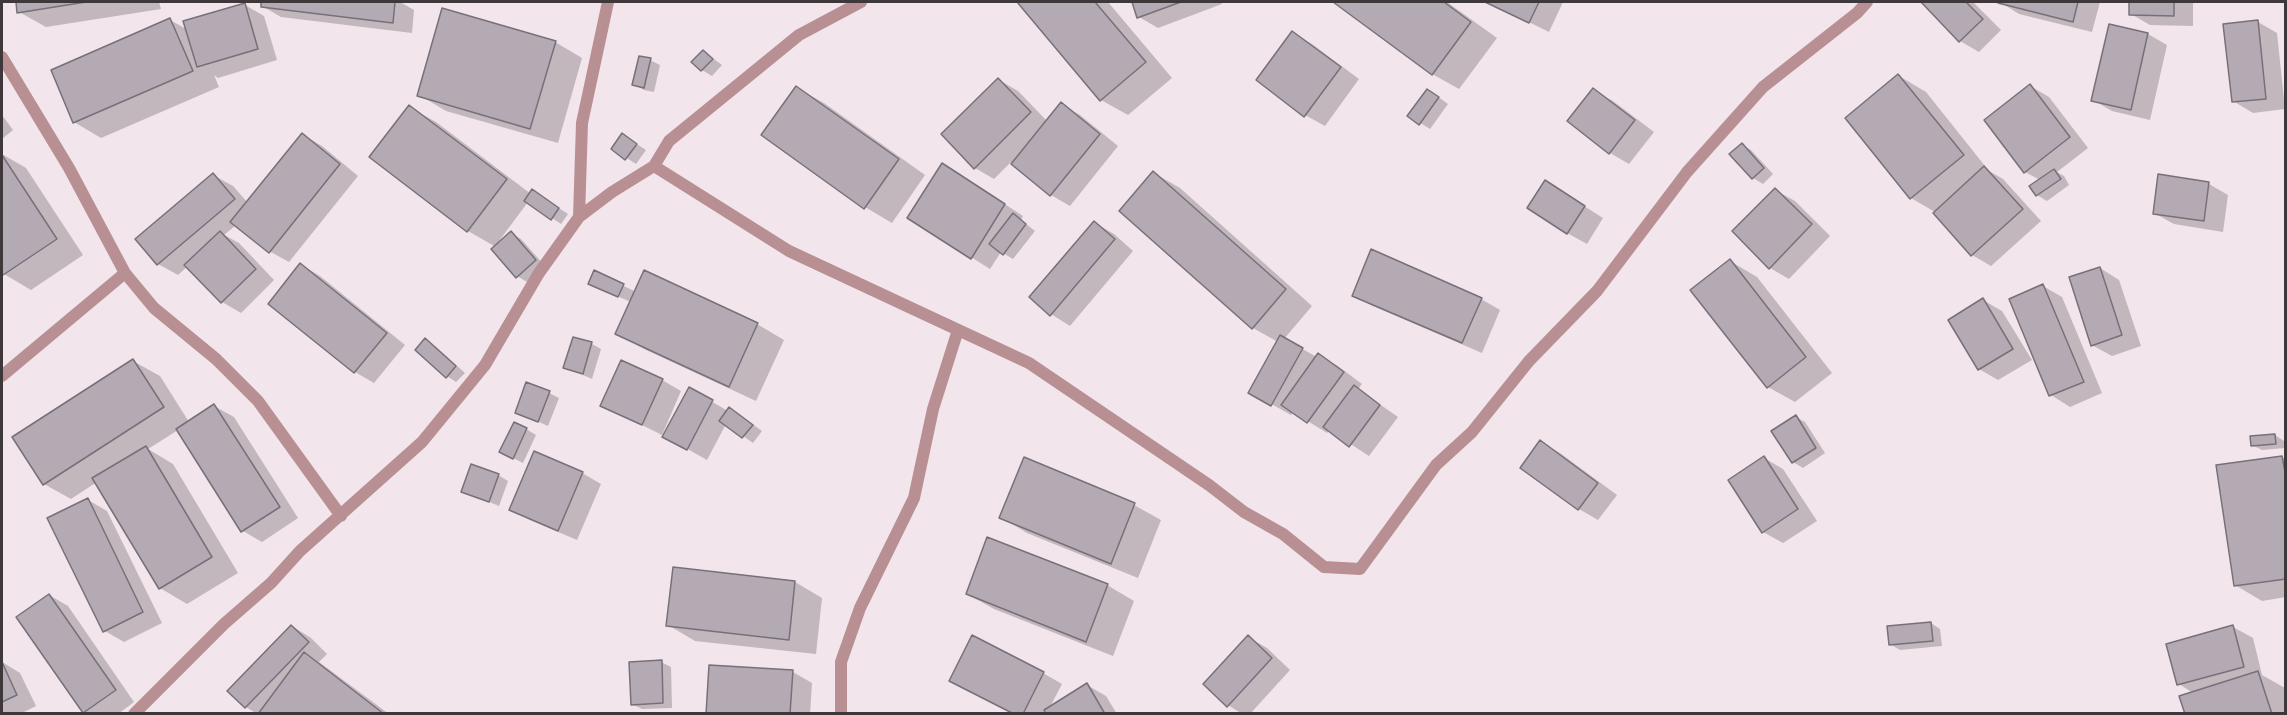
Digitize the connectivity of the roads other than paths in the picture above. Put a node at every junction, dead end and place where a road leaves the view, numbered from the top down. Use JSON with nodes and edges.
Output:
{"nodes":[{"id":1,"x":608,"y":2,"type":"edge"},
{"id":2,"x":861,"y":2,"type":"edge"},
{"id":3,"x":1850,"y":2,"type":"edge"},
{"id":4,"x":1867,"y":2,"type":"edge"},
{"id":5,"x":1857,"y":13,"type":"junction"},
{"id":6,"x":2,"y":57,"type":"edge"},
{"id":7,"x":654,"y":166,"type":"junction"},
{"id":8,"x":579,"y":217,"type":"junction"},
{"id":9,"x":125,"y":273,"type":"junction"},
{"id":10,"x":958,"y":330,"type":"junction"},
{"id":11,"x":2,"y":376,"type":"edge"},
{"id":12,"x":341,"y":516,"type":"junction"},
{"id":13,"x":134,"y":714,"type":"edge"},
{"id":14,"x":841,"y":714,"type":"edge"}],
"edges":[{"from":1,"to":8,"type":"street"},
{"from":2,"to":7,"type":"street"},
{"from":3,"to":5,"type":"street"},
{"from":4,"to":5,"type":"street"},
{"from":5,"to":10,"type":"street"},
{"from":6,"to":9,"type":"street"},
{"from":7,"to":8,"type":"street"},
{"from":7,"to":10,"type":"street"},
{"from":8,"to":12,"type":"street"},
{"from":9,"to":11,"type":"street"},
{"from":9,"to":12,"type":"street"},
{"from":10,"to":14,"type":"street"},
{"from":12,"to":13,"type":"street"}]}
